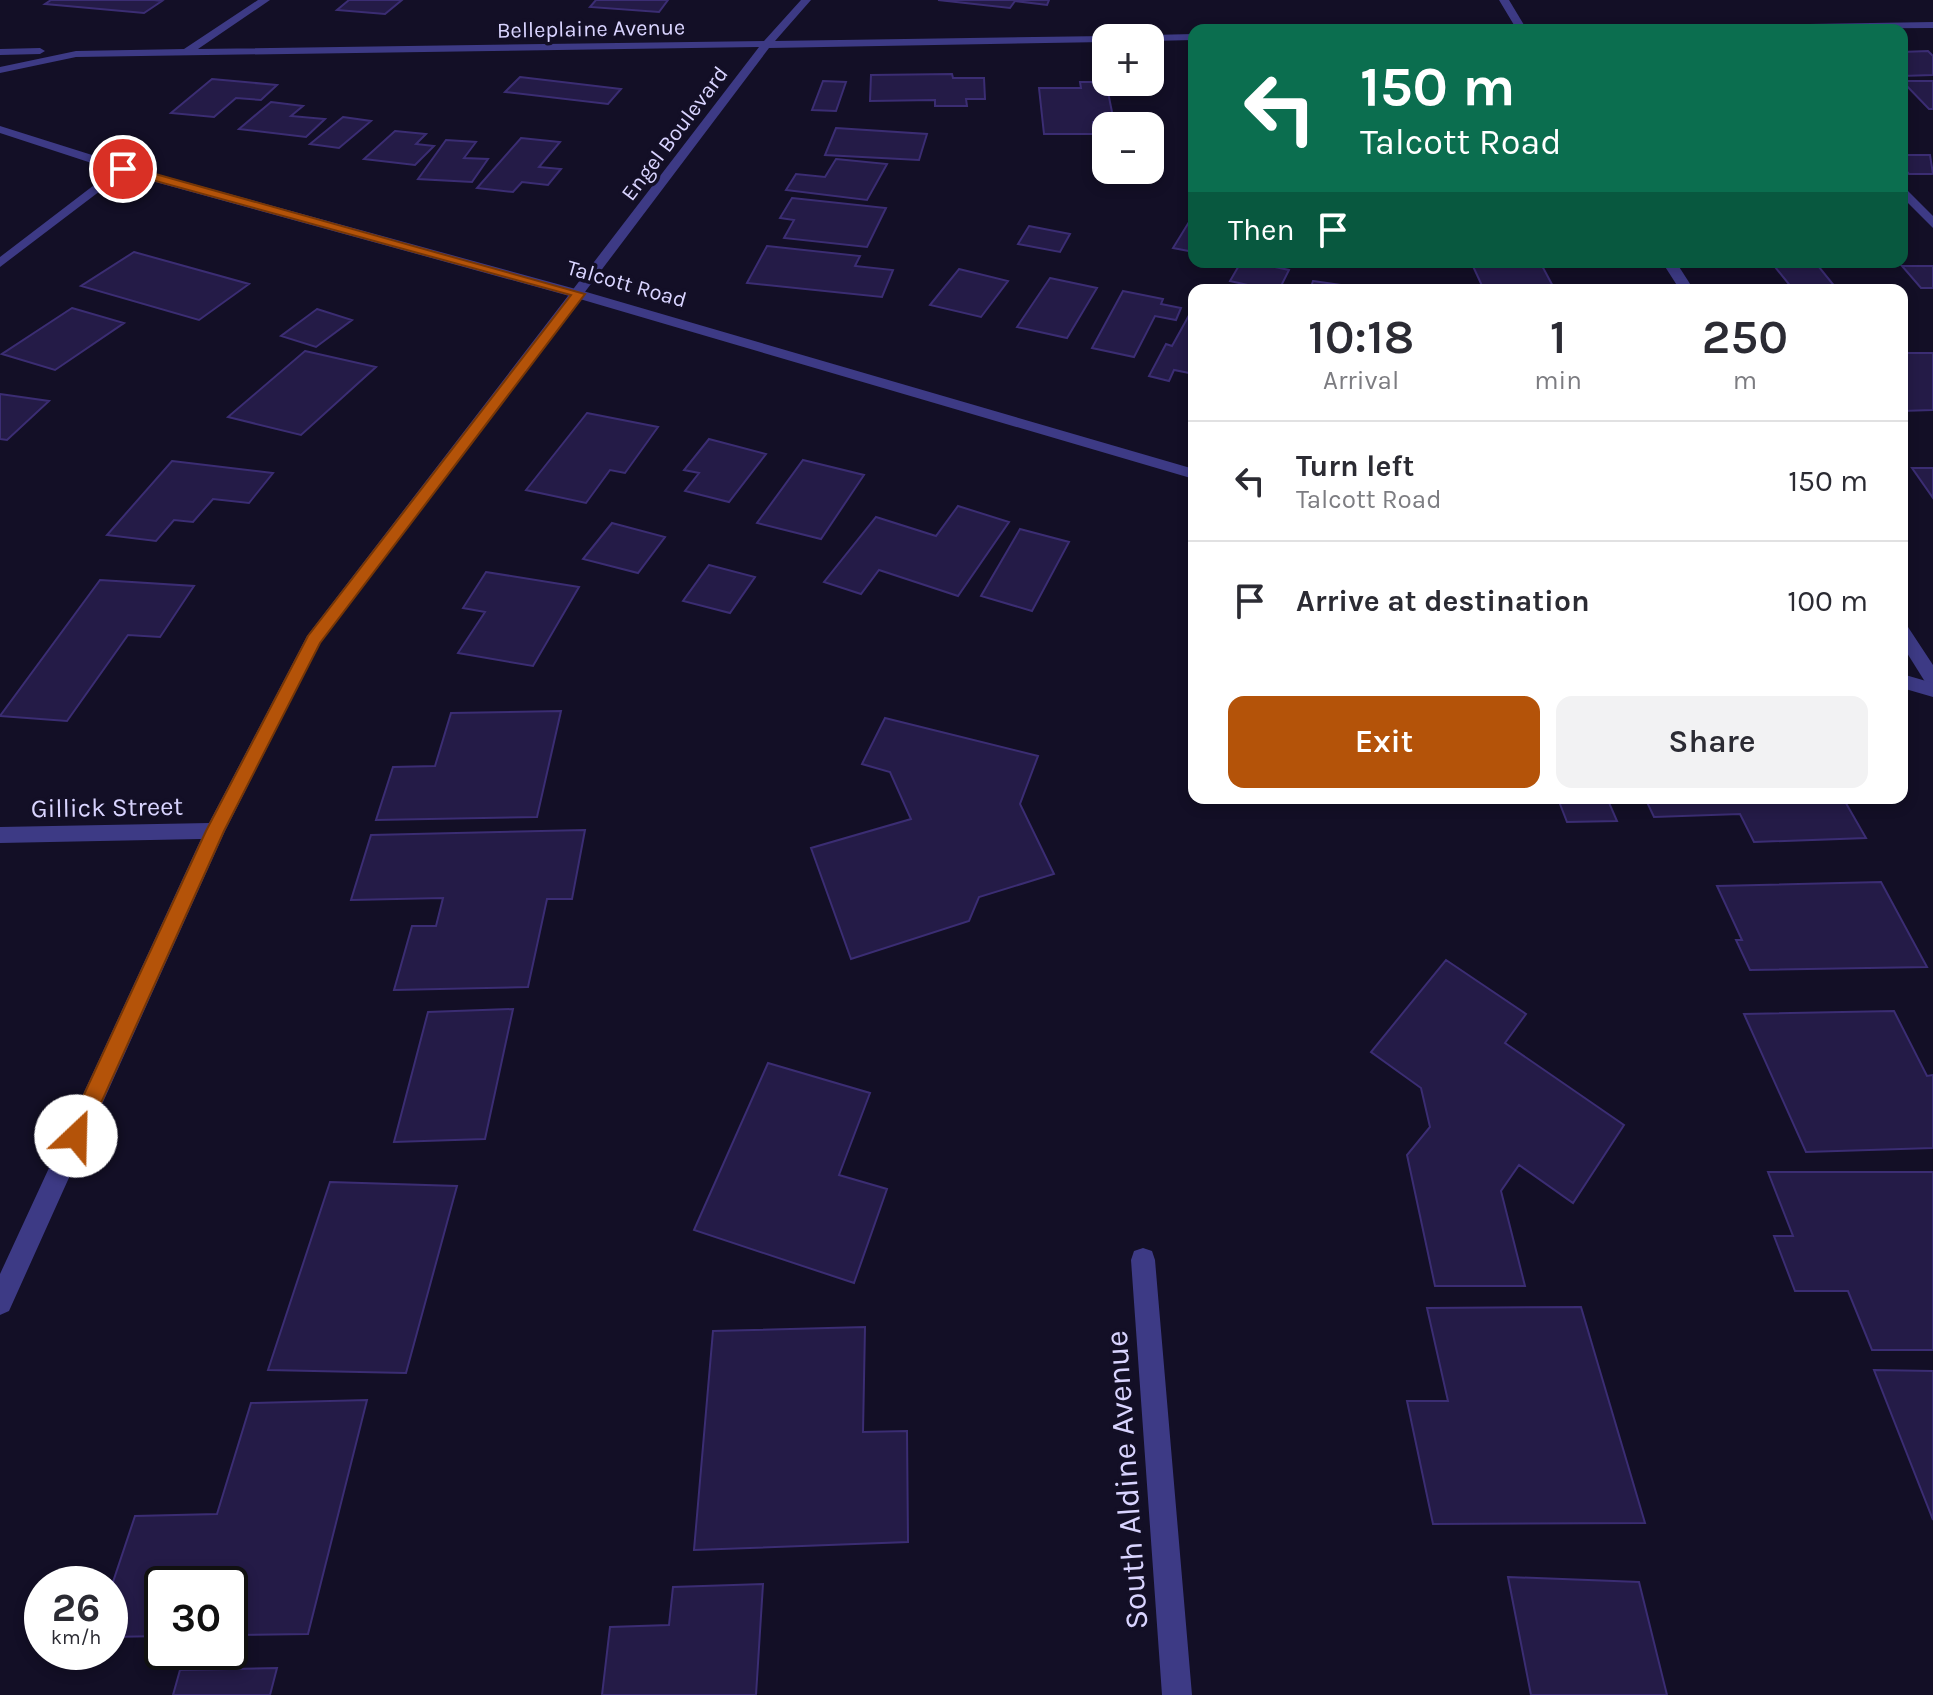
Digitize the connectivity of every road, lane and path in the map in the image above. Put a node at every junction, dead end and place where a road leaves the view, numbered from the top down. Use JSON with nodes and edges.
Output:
{"nodes":[{"id":1,"x":265,"y":0,"type":"edge"},
{"id":2,"x":806,"y":0,"type":"edge"},
{"id":3,"x":1504,"y":0,"type":"edge"},
{"id":4,"x":1518,"y":24,"type":"edge"},
{"id":5,"x":1933,"y":25,"type":"edge"},
{"id":6,"x":1908,"y":26,"type":"edge"},
{"id":7,"x":1188,"y":37,"type":"edge"},
{"id":8,"x":1164,"y":38,"type":"edge"},
{"id":9,"x":1092,"y":39,"type":"edge"},
{"id":10,"x":765,"y":46,"type":"junction"},
{"id":11,"x":0,"y":52,"type":"edge"},
{"id":12,"x":185,"y":53,"type":"junction"},
{"id":13,"x":76,"y":54,"type":"junction"},
{"id":14,"x":0,"y":70,"type":"edge"},
{"id":15,"x":0,"y":129,"type":"edge"},
{"id":16,"x":123,"y":169,"type":"junction"},
{"id":17,"x":1908,"y":196,"type":"edge"},
{"id":18,"x":1933,"y":224,"type":"edge"},
{"id":19,"x":0,"y":263,"type":"edge"},
{"id":20,"x":578,"y":294,"type":"junction"},
{"id":21,"x":1188,"y":472,"type":"edge"},
{"id":22,"x":1908,"y":640,"type":"edge"},
{"id":23,"x":1933,"y":680,"type":"edge"},
{"id":24,"x":1908,"y":683,"type":"edge"},
{"id":25,"x":1933,"y":690,"type":"edge"},
{"id":26,"x":215,"y":831,"type":"junction"},
{"id":27,"x":0,"y":835,"type":"edge"},
{"id":28,"x":1143,"y":1260,"type":"dead end"},
{"id":29,"x":0,"y":1302,"type":"edge"},
{"id":30,"x":1177,"y":1695,"type":"edge"}],
"edges":[{"from":1,"to":12,"type":"street"},
{"from":2,"to":10,"type":"street","name":"Engel Boulevard"},
{"from":3,"to":4,"type":"street"},
{"from":5,"to":6,"type":"street"},
{"from":7,"to":8,"type":"street"},
{"from":9,"to":10,"type":"street","name":"Belleplaine Avenue"},
{"from":10,"to":12,"type":"street","name":"Belleplaine Avenue"},
{"from":10,"to":20,"type":"street","name":"Engel Boulevard"},
{"from":11,"to":13,"type":"street","name":"Belleplaine Avenue"},
{"from":12,"to":13,"type":"street","name":"Belleplaine Avenue"},
{"from":13,"to":14,"type":"street","name":"Belleplaine Avenue"},
{"from":15,"to":16,"type":"street","name":"Talcott Road"},
{"from":16,"to":19,"type":"street"},
{"from":16,"to":20,"type":"street","name":"Talcott Road"},
{"from":17,"to":18,"type":"street"},
{"from":20,"to":21,"type":"street","name":"Talcott Road"},
{"from":20,"to":26,"type":"street","name":"Engel Boulevard"},
{"from":22,"to":23,"type":"street"},
{"from":24,"to":25,"type":"street"},
{"from":26,"to":27,"type":"street","name":"Gillick Street"},
{"from":26,"to":29,"type":"street","name":"Engel Boulevard"},
{"from":28,"to":30,"type":"street","name":"South Aldine Avenue"}]}
